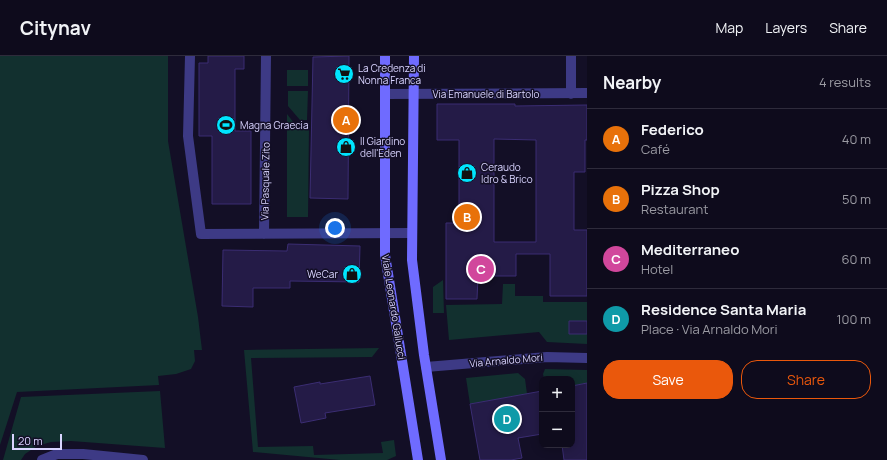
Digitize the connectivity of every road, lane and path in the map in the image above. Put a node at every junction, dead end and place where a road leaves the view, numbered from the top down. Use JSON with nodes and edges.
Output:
{"nodes":[{"id":1,"x":190,"y":56,"type":"edge"},
{"id":2,"x":266,"y":56,"type":"edge"},
{"id":3,"x":385,"y":56,"type":"edge"},
{"id":4,"x":414,"y":56,"type":"edge"},
{"id":5,"x":570,"y":56,"type":"edge"},
{"id":6,"x":385,"y":94,"type":"junction"},
{"id":7,"x":414,"y":94,"type":"junction"},
{"id":8,"x":571,"y":94,"type":"junction"},
{"id":9,"x":587,"y":94,"type":"edge"},
{"id":10,"x":385,"y":233,"type":"junction"},
{"id":11,"x":412,"y":233,"type":"junction"},
{"id":12,"x":264,"y":234,"type":"junction"},
{"id":13,"x":587,"y":358,"type":"edge"},
{"id":14,"x":426,"y":367,"type":"junction"},
{"id":15,"x":42,"y":460,"type":"edge"},
{"id":16,"x":143,"y":460,"type":"edge"},
{"id":17,"x":418,"y":460,"type":"edge"},
{"id":18,"x":441,"y":460,"type":"edge"}],
"edges":[{"from":1,"to":12,"type":"street","name":"Via Pasquale Zito"},
{"from":2,"to":12,"type":"street","name":"Via Pasquale Zito"},
{"from":3,"to":6,"type":"street","name":"Viale Leonardo Gallucci"},
{"from":4,"to":7,"type":"street"},
{"from":5,"to":8,"type":"street"},
{"from":6,"to":7,"type":"street","name":"Via Emanuele di Bartolo"},
{"from":6,"to":10,"type":"street","name":"Viale Leonardo Gallucci"},
{"from":7,"to":8,"type":"street","name":"Via Emanuele di Bartolo"},
{"from":7,"to":11,"type":"street"},
{"from":8,"to":9,"type":"street","name":"Via Emanuele di Bartolo"},
{"from":10,"to":11,"type":"street","name":"Via Pasquale Zito"},
{"from":10,"to":12,"type":"street","name":"Via Pasquale Zito"},
{"from":10,"to":17,"type":"street","name":"Viale Leonardo Gallucci"},
{"from":11,"to":14,"type":"street"},
{"from":13,"to":14,"type":"street","name":"Via Arnaldo Mori"},
{"from":14,"to":18,"type":"street"},
{"from":15,"to":16,"type":"street"}]}
